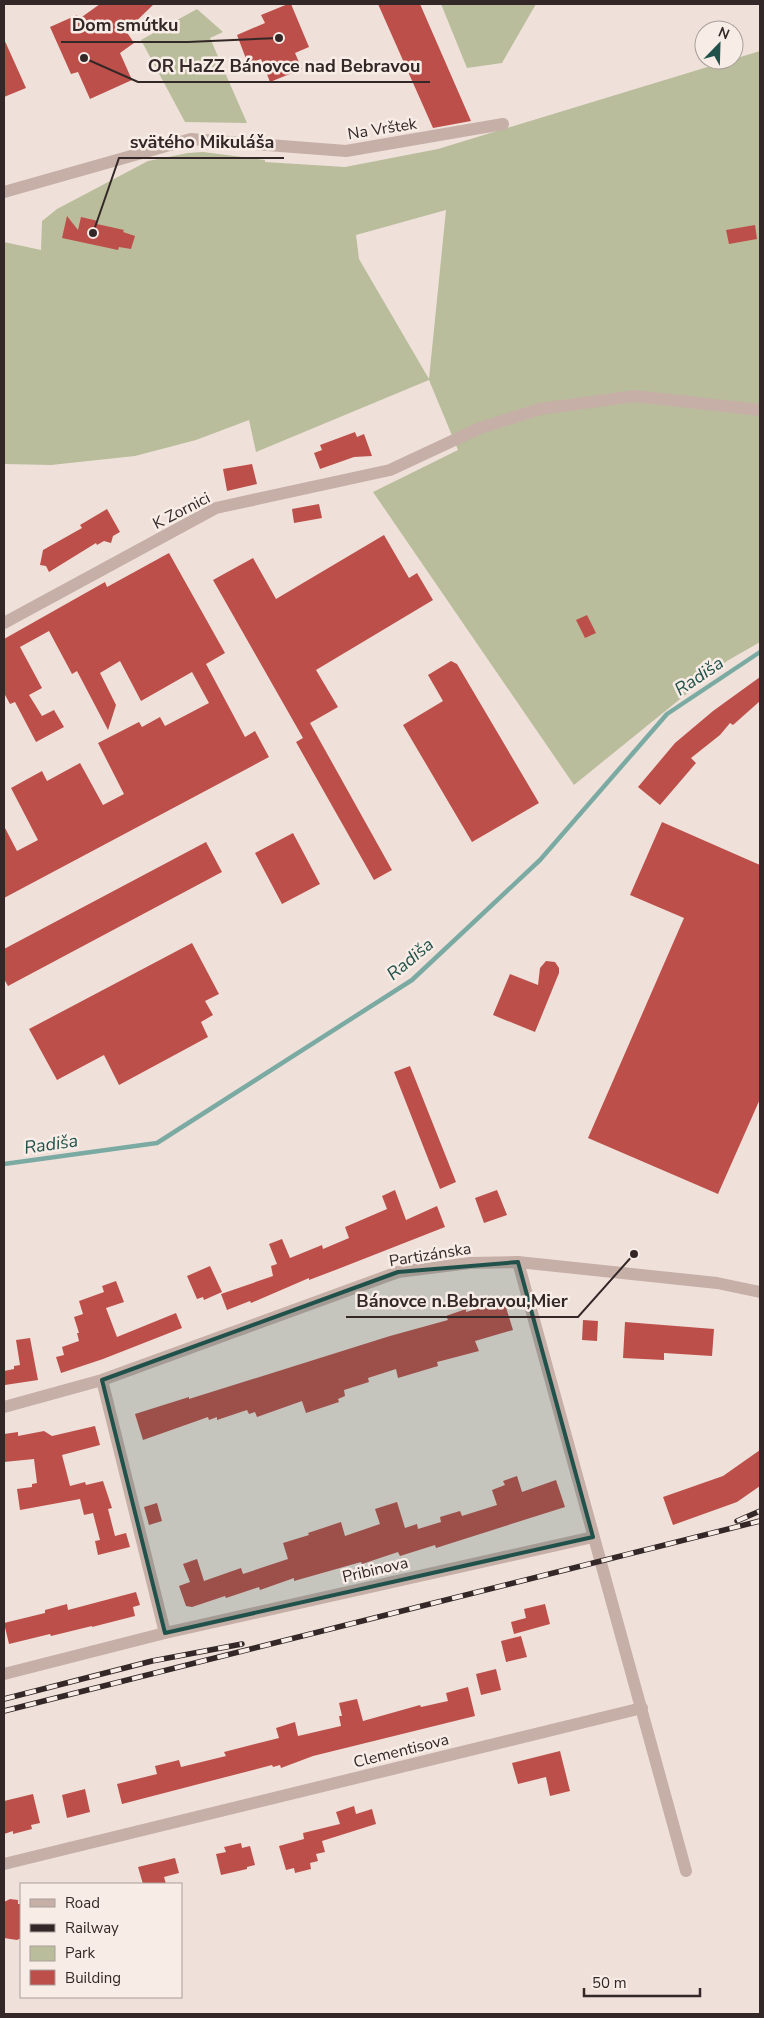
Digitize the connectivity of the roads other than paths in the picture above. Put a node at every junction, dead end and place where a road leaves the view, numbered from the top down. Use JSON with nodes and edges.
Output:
{"nodes":[{"id":1,"x":503,"y":124,"type":"dead end"},
{"id":2,"x":4,"y":192,"type":"edge"},
{"id":3,"x":760,"y":410,"type":"edge"},
{"id":4,"x":4,"y":623,"type":"edge"},
{"id":5,"x":518,"y":1262,"type":"junction"},
{"id":6,"x":760,"y":1292,"type":"edge"},
{"id":7,"x":102,"y":1380,"type":"junction"},
{"id":8,"x":4,"y":1407,"type":"edge"},
{"id":9,"x":593,"y":1537,"type":"junction"},
{"id":10,"x":165,"y":1633,"type":"junction"},
{"id":11,"x":4,"y":1674,"type":"edge"},
{"id":12,"x":642,"y":1708,"type":"junction"},
{"id":13,"x":4,"y":1864,"type":"edge"},
{"id":14,"x":686,"y":1871,"type":"dead end"}],
"edges":[{"from":1,"to":2,"type":"street","name":"Na Vrštek"},
{"from":3,"to":4,"type":"street","name":"K Zornici"},
{"from":5,"to":6,"type":"street","name":"Partizánska"},
{"from":5,"to":7,"type":"street","name":"Partizánska"},
{"from":5,"to":9,"type":"street"},
{"from":7,"to":8,"type":"street","name":"Partizánska"},
{"from":7,"to":10,"type":"street"},
{"from":9,"to":10,"type":"street","name":"Pribinova"},
{"from":9,"to":12,"type":"street"},
{"from":10,"to":11,"type":"street","name":"Pribinova"},
{"from":12,"to":13,"type":"street","name":"Clementisova"},
{"from":12,"to":14,"type":"street"}]}
